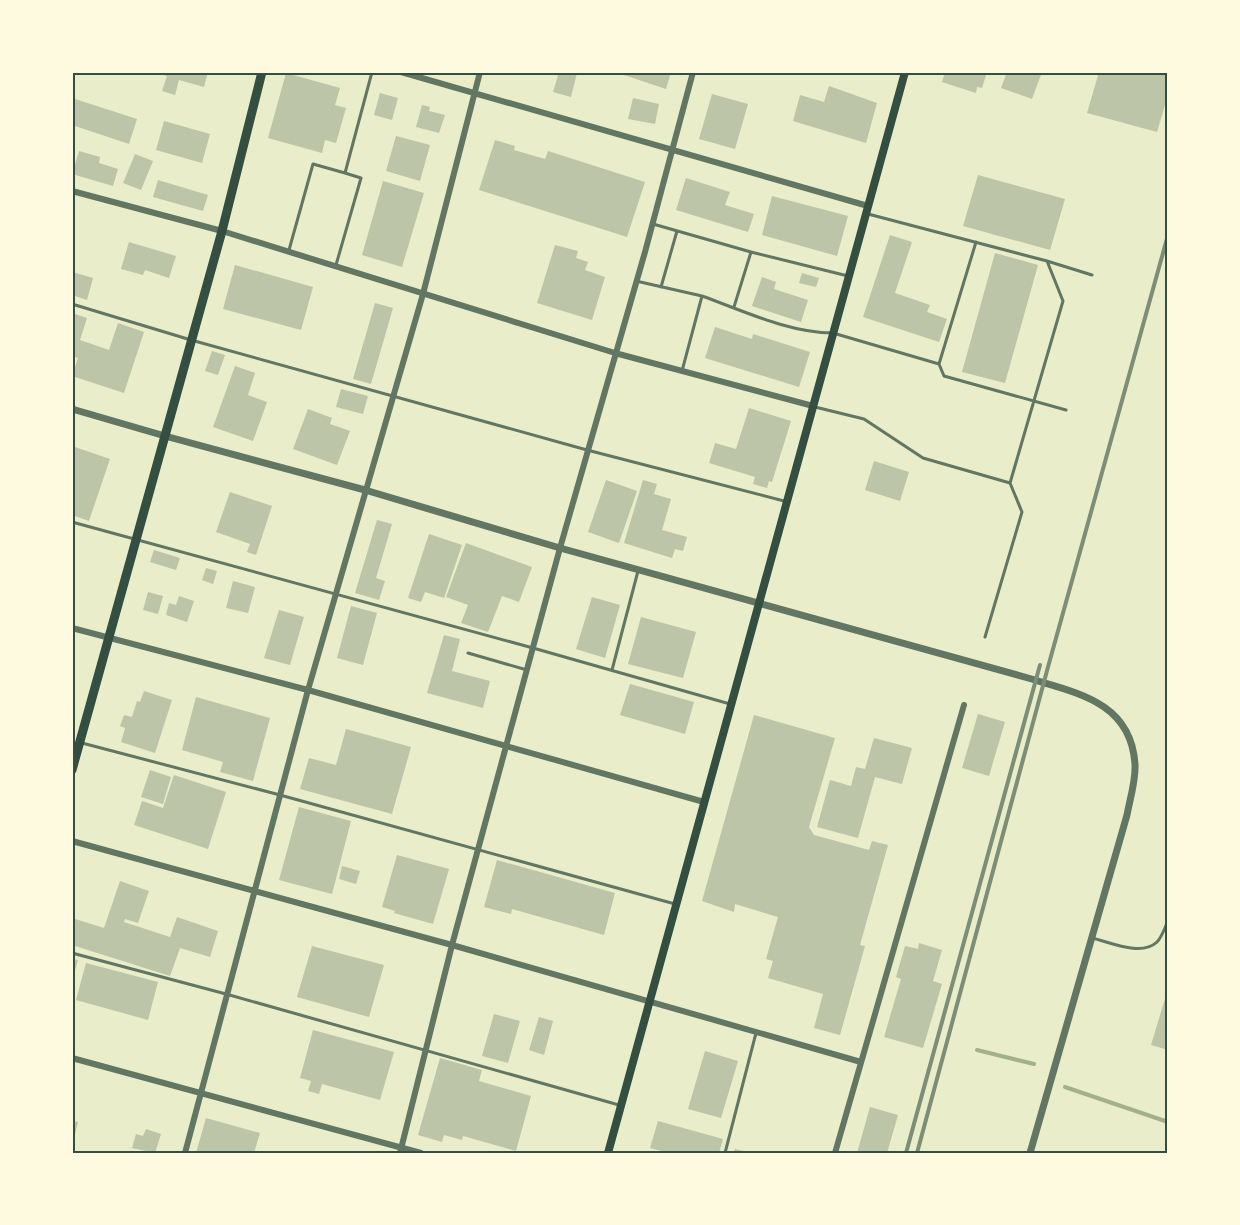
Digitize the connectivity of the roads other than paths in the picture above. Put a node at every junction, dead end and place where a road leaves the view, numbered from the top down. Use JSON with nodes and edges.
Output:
{"nodes":[{"id":1,"x":262,"y":72,"type":"edge"},
{"id":2,"x":372,"y":72,"type":"edge"},
{"id":3,"x":401,"y":72,"type":"edge"},
{"id":4,"x":480,"y":72,"type":"edge"},
{"id":5,"x":693,"y":72,"type":"edge"},
{"id":6,"x":905,"y":72,"type":"edge"},
{"id":7,"x":475,"y":92,"type":"junction"},
{"id":8,"x":672,"y":149,"type":"junction"},
{"id":9,"x":345,"y":173,"type":"junction"},
{"id":10,"x":72,"y":191,"type":"edge"},
{"id":11,"x":867,"y":210,"type":"junction"},
{"id":12,"x":652,"y":224,"type":"junction"},
{"id":13,"x":222,"y":231,"type":"junction"},
{"id":14,"x":677,"y":231,"type":"junction"},
{"id":15,"x":976,"y":242,"type":"junction"},
{"id":16,"x":288,"y":252,"type":"junction"},
{"id":17,"x":751,"y":252,"type":"junction"},
{"id":18,"x":1047,"y":261,"type":"junction"},
{"id":19,"x":335,"y":267,"type":"junction"},
{"id":20,"x":1092,"y":275,"type":"dead end"},
{"id":21,"x":849,"y":276,"type":"junction"},
{"id":22,"x":636,"y":281,"type":"junction"},
{"id":23,"x":661,"y":287,"type":"junction"},
{"id":24,"x":423,"y":294,"type":"junction"},
{"id":25,"x":702,"y":296,"type":"junction"},
{"id":26,"x":72,"y":304,"type":"edge"},
{"id":27,"x":734,"y":308,"type":"junction"},
{"id":28,"x":833,"y":333,"type":"junction"},
{"id":29,"x":191,"y":340,"type":"junction"},
{"id":30,"x":615,"y":353,"type":"junction"},
{"id":31,"x":939,"y":364,"type":"junction"},
{"id":32,"x":682,"y":371,"type":"junction"},
{"id":33,"x":393,"y":395,"type":"junction"},
{"id":34,"x":1034,"y":401,"type":"junction"},
{"id":35,"x":813,"y":406,"type":"junction"},
{"id":36,"x":72,"y":409,"type":"edge"},
{"id":37,"x":1066,"y":410,"type":"dead end"},
{"id":38,"x":165,"y":436,"type":"junction"},
{"id":39,"x":587,"y":450,"type":"junction"},
{"id":40,"x":1010,"y":483,"type":"junction"},
{"id":41,"x":365,"y":490,"type":"junction"},
{"id":42,"x":787,"y":502,"type":"junction"},
{"id":43,"x":72,"y":522,"type":"edge"},
{"id":44,"x":136,"y":538,"type":"junction"},
{"id":45,"x":560,"y":548,"type":"junction"},
{"id":46,"x":639,"y":570,"type":"junction"},
{"id":47,"x":335,"y":594,"type":"junction"},
{"id":48,"x":759,"y":602,"type":"junction"},
{"id":49,"x":72,"y":628,"type":"edge"},
{"id":50,"x":985,"y":637,"type":"dead end"},
{"id":51,"x":107,"y":639,"type":"junction"},
{"id":52,"x":533,"y":648,"type":"junction"},
{"id":53,"x":468,"y":653,"type":"dead end"},
{"id":54,"x":527,"y":670,"type":"junction"},
{"id":55,"x":612,"y":670,"type":"junction"},
{"id":56,"x":308,"y":690,"type":"junction"},
{"id":57,"x":731,"y":704,"type":"junction"},
{"id":58,"x":964,"y":705,"type":"dead end"},
{"id":59,"x":79,"y":742,"type":"junction"},
{"id":60,"x":507,"y":746,"type":"junction"},
{"id":61,"x":72,"y":770,"type":"edge"},
{"id":62,"x":280,"y":795,"type":"junction"},
{"id":63,"x":704,"y":802,"type":"junction"},
{"id":64,"x":72,"y":841,"type":"edge"},
{"id":65,"x":478,"y":849,"type":"junction"},
{"id":66,"x":254,"y":892,"type":"junction"},
{"id":67,"x":676,"y":904,"type":"junction"},
{"id":68,"x":1168,"y":921,"type":"edge"},
{"id":69,"x":1090,"y":937,"type":"junction"},
{"id":70,"x":452,"y":945,"type":"junction"},
{"id":71,"x":72,"y":953,"type":"edge"},
{"id":72,"x":226,"y":994,"type":"junction"},
{"id":73,"x":650,"y":1002,"type":"junction"},
{"id":74,"x":756,"y":1032,"type":"junction"},
{"id":75,"x":426,"y":1050,"type":"junction"},
{"id":76,"x":72,"y":1058,"type":"edge"},
{"id":77,"x":861,"y":1062,"type":"junction"},
{"id":78,"x":201,"y":1092,"type":"junction"},
{"id":79,"x":621,"y":1105,"type":"junction"},
{"id":80,"x":400,"y":1150,"type":"edge"},
{"id":81,"x":185,"y":1153,"type":"edge"},
{"id":82,"x":421,"y":1153,"type":"edge"},
{"id":83,"x":608,"y":1153,"type":"edge"},
{"id":84,"x":725,"y":1153,"type":"edge"},
{"id":85,"x":835,"y":1153,"type":"edge"},
{"id":86,"x":1030,"y":1153,"type":"edge"}],
"edges":[{"from":1,"to":13,"type":"main road"},
{"from":2,"to":9,"type":"lane"},
{"from":3,"to":7,"type":"street"},
{"from":4,"to":7,"type":"street"},
{"from":5,"to":8,"type":"street"},
{"from":6,"to":11,"type":"main road"},
{"from":7,"to":8,"type":"street"},
{"from":7,"to":24,"type":"street"},
{"from":8,"to":11,"type":"street"},
{"from":8,"to":12,"type":"street"},
{"from":9,"to":16,"type":"lane"},
{"from":9,"to":19,"type":"lane"},
{"from":10,"to":13,"type":"street"},
{"from":11,"to":15,"type":"lane"},
{"from":11,"to":21,"type":"main road"},
{"from":12,"to":14,"type":"lane"},
{"from":12,"to":22,"type":"street"},
{"from":13,"to":16,"type":"street"},
{"from":13,"to":29,"type":"main road"},
{"from":14,"to":17,"type":"lane"},
{"from":14,"to":23,"type":"lane"},
{"from":15,"to":18,"type":"lane"},
{"from":15,"to":31,"type":"lane"},
{"from":16,"to":19,"type":"street"},
{"from":17,"to":21,"type":"lane"},
{"from":17,"to":27,"type":"lane"},
{"from":18,"to":20,"type":"lane"},
{"from":18,"to":34,"type":"lane"},
{"from":19,"to":24,"type":"street"},
{"from":21,"to":28,"type":"main road"},
{"from":22,"to":23,"type":"lane"},
{"from":22,"to":30,"type":"street"},
{"from":23,"to":25,"type":"lane"},
{"from":24,"to":30,"type":"street"},
{"from":24,"to":33,"type":"street"},
{"from":25,"to":27,"type":"lane"},
{"from":25,"to":32,"type":"lane"},
{"from":26,"to":29,"type":"lane"},
{"from":27,"to":28,"type":"lane"},
{"from":28,"to":31,"type":"lane"},
{"from":28,"to":35,"type":"main road"},
{"from":29,"to":33,"type":"lane"},
{"from":29,"to":38,"type":"main road"},
{"from":30,"to":32,"type":"street"},
{"from":30,"to":39,"type":"street"},
{"from":31,"to":34,"type":"lane"},
{"from":32,"to":35,"type":"street"},
{"from":33,"to":39,"type":"lane"},
{"from":33,"to":41,"type":"street"},
{"from":34,"to":37,"type":"lane"},
{"from":34,"to":40,"type":"lane"},
{"from":35,"to":40,"type":"lane"},
{"from":35,"to":42,"type":"main road"},
{"from":36,"to":38,"type":"street"},
{"from":38,"to":41,"type":"street"},
{"from":38,"to":44,"type":"main road"},
{"from":39,"to":42,"type":"lane"},
{"from":39,"to":45,"type":"street"},
{"from":40,"to":50,"type":"lane"},
{"from":41,"to":45,"type":"street"},
{"from":41,"to":47,"type":"street"},
{"from":42,"to":48,"type":"main road"},
{"from":43,"to":44,"type":"lane"},
{"from":44,"to":47,"type":"lane"},
{"from":44,"to":51,"type":"main road"},
{"from":45,"to":46,"type":"street"},
{"from":45,"to":52,"type":"street"},
{"from":46,"to":48,"type":"street"},
{"from":46,"to":55,"type":"lane"},
{"from":47,"to":52,"type":"lane"},
{"from":47,"to":56,"type":"street"},
{"from":48,"to":57,"type":"main road"},
{"from":48,"to":69,"type":"street"},
{"from":49,"to":51,"type":"street"},
{"from":51,"to":56,"type":"street"},
{"from":51,"to":59,"type":"main road"},
{"from":52,"to":54,"type":"street"},
{"from":52,"to":55,"type":"lane"},
{"from":53,"to":54,"type":"lane"},
{"from":54,"to":60,"type":"street"},
{"from":55,"to":57,"type":"lane"},
{"from":56,"to":60,"type":"street"},
{"from":56,"to":62,"type":"street"},
{"from":57,"to":63,"type":"main road"},
{"from":58,"to":77,"type":"street"},
{"from":59,"to":61,"type":"main road"},
{"from":59,"to":62,"type":"lane"},
{"from":60,"to":63,"type":"street"},
{"from":60,"to":65,"type":"street"},
{"from":62,"to":65,"type":"lane"},
{"from":62,"to":66,"type":"street"},
{"from":63,"to":67,"type":"main road"},
{"from":64,"to":66,"type":"street"},
{"from":65,"to":67,"type":"lane"},
{"from":65,"to":70,"type":"street"},
{"from":66,"to":70,"type":"street"},
{"from":66,"to":72,"type":"street"},
{"from":67,"to":73,"type":"main road"},
{"from":68,"to":69,"type":"lane"},
{"from":69,"to":86,"type":"street"},
{"from":70,"to":73,"type":"street"},
{"from":70,"to":75,"type":"street"},
{"from":71,"to":72,"type":"lane"},
{"from":72,"to":75,"type":"lane"},
{"from":72,"to":78,"type":"street"},
{"from":73,"to":74,"type":"street"},
{"from":73,"to":79,"type":"main road"},
{"from":74,"to":77,"type":"street"},
{"from":74,"to":84,"type":"lane"},
{"from":75,"to":79,"type":"lane"},
{"from":75,"to":80,"type":"street"},
{"from":76,"to":78,"type":"street"},
{"from":77,"to":85,"type":"street"},
{"from":78,"to":80,"type":"street"},
{"from":78,"to":81,"type":"street"},
{"from":79,"to":83,"type":"main road"},
{"from":80,"to":82,"type":"street"}]}
